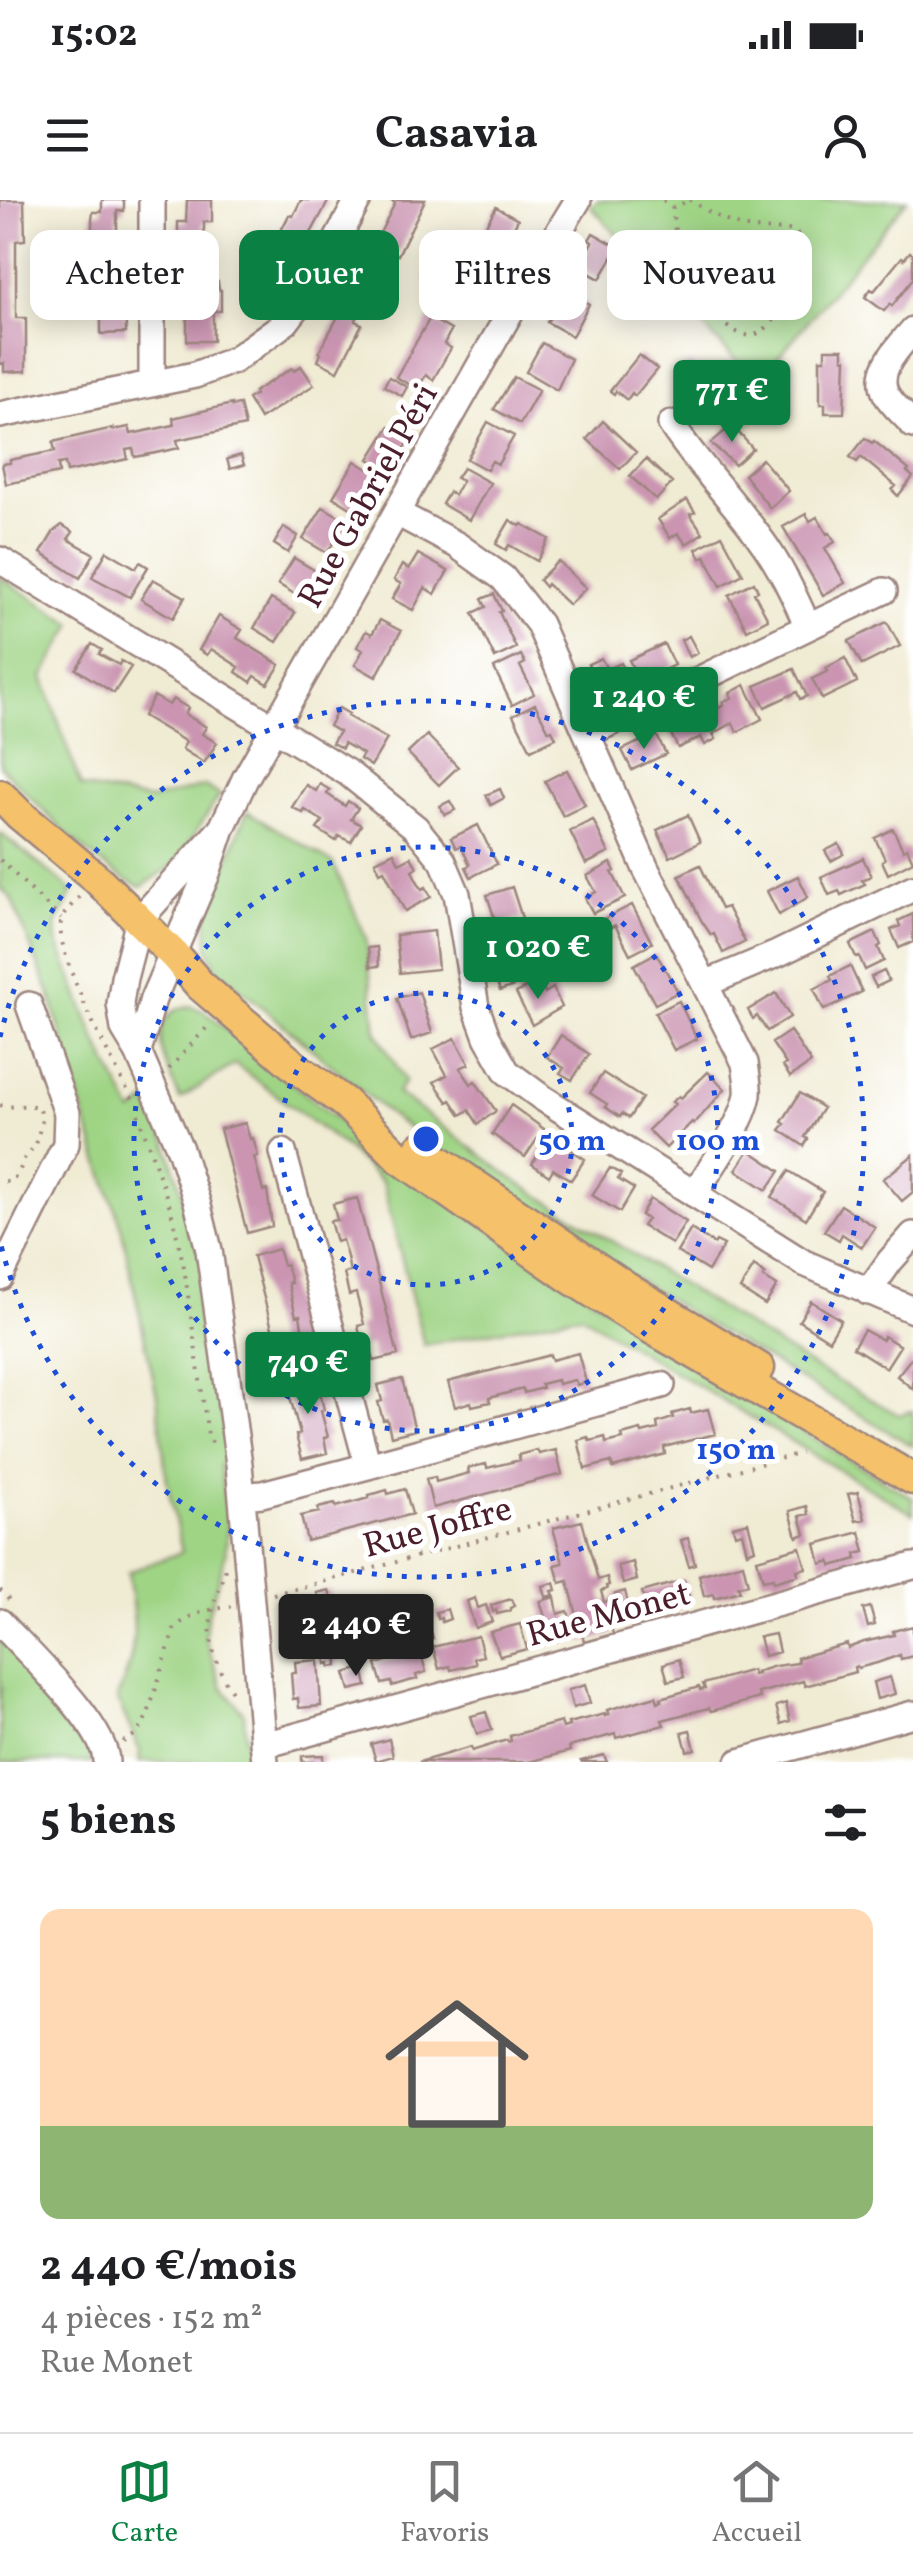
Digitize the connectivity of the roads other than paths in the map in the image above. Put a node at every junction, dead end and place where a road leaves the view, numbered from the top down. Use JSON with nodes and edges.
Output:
{"nodes":[{"id":1,"x":152,"y":200,"type":"edge"},
{"id":2,"x":358,"y":200,"type":"edge"},
{"id":3,"x":578,"y":200,"type":"edge"},
{"id":4,"x":913,"y":330,"type":"edge"},
{"id":5,"x":152,"y":383,"type":"junction"},
{"id":6,"x":0,"y":415,"type":"edge"},
{"id":7,"x":671,"y":424,"type":"dead end"},
{"id":8,"x":913,"y":425,"type":"edge"},
{"id":9,"x":397,"y":513,"type":"junction"},
{"id":10,"x":0,"y":560,"type":"edge"},
{"id":11,"x":884,"y":591,"type":"dead end"},
{"id":12,"x":808,"y":627,"type":"junction"},
{"id":13,"x":273,"y":729,"type":"junction"},
{"id":14,"x":587,"y":734,"type":"junction"},
{"id":15,"x":6,"y":805,"type":"edge"},
{"id":16,"x":222,"y":828,"type":"junction"},
{"id":17,"x":913,"y":888,"type":"edge"},
{"id":18,"x":139,"y":920,"type":"junction"},
{"id":19,"x":174,"y":955,"type":"junction"},
{"id":20,"x":704,"y":984,"type":"junction"},
{"id":21,"x":29,"y":1005,"type":"dead end"},
{"id":22,"x":138,"y":1052,"type":"junction"},
{"id":23,"x":345,"y":1103,"type":"junction"},
{"id":24,"x":283,"y":1152,"type":"dead end"},
{"id":25,"x":694,"y":1194,"type":"junction"},
{"id":26,"x":913,"y":1235,"type":"edge"},
{"id":27,"x":0,"y":1277,"type":"edge"},
{"id":28,"x":868,"y":1292,"type":"junction"},
{"id":29,"x":913,"y":1310,"type":"edge"},
{"id":30,"x":662,"y":1385,"type":"dead end"},
{"id":31,"x":913,"y":1459,"type":"edge"},
{"id":32,"x":368,"y":1466,"type":"junction"},
{"id":33,"x":913,"y":1479,"type":"edge"},
{"id":34,"x":242,"y":1496,"type":"junction"},
{"id":35,"x":913,"y":1566,"type":"edge"},
{"id":36,"x":0,"y":1622,"type":"edge"},
{"id":37,"x":913,"y":1714,"type":"edge"},
{"id":38,"x":264,"y":1752,"type":"edge"},
{"id":39,"x":106,"y":1757,"type":"edge"},
{"id":40,"x":739,"y":1762,"type":"edge"}],
"edges":[{"from":1,"to":5,"type":"street"},
{"from":2,"to":5,"type":"street"},
{"from":3,"to":9,"type":"street","name":"Rue Gabriel Péri"},
{"from":4,"to":8,"type":"street"},
{"from":5,"to":6,"type":"street"},
{"from":7,"to":12,"type":"street"},
{"from":9,"to":13,"type":"street","name":"Rue Gabriel Péri"},
{"from":9,"to":14,"type":"street"},
{"from":10,"to":13,"type":"street"},
{"from":11,"to":12,"type":"street"},
{"from":12,"to":14,"type":"street"},
{"from":13,"to":16,"type":"street","name":"Rue Gabriel Péri"},
{"from":13,"to":25,"type":"street"},
{"from":14,"to":20,"type":"street"},
{"from":15,"to":18,"type":"main road"},
{"from":16,"to":18,"type":"street","name":"Rue Gabriel Péri"},
{"from":16,"to":19,"type":"street","name":"Rue Gabriel Péri"},
{"from":17,"to":20,"type":"street"},
{"from":18,"to":19,"type":"main road"},
{"from":18,"to":22,"type":"street"},
{"from":19,"to":22,"type":"street","name":"Rue Gabriel Péri"},
{"from":19,"to":23,"type":"main road"},
{"from":20,"to":25,"type":"street"},
{"from":21,"to":27,"type":"street"},
{"from":22,"to":34,"type":"street"},
{"from":23,"to":31,"type":"main road"},
{"from":23,"to":33,"type":"main road"},
{"from":24,"to":32,"type":"street"},
{"from":25,"to":28,"type":"street"},
{"from":26,"to":28,"type":"street"},
{"from":28,"to":29,"type":"street"},
{"from":30,"to":32,"type":"street"},
{"from":32,"to":34,"type":"street"},
{"from":34,"to":38,"type":"street"},
{"from":35,"to":38,"type":"street","name":"Rue Monet"},
{"from":36,"to":39,"type":"street"},
{"from":37,"to":40,"type":"street"}]}
